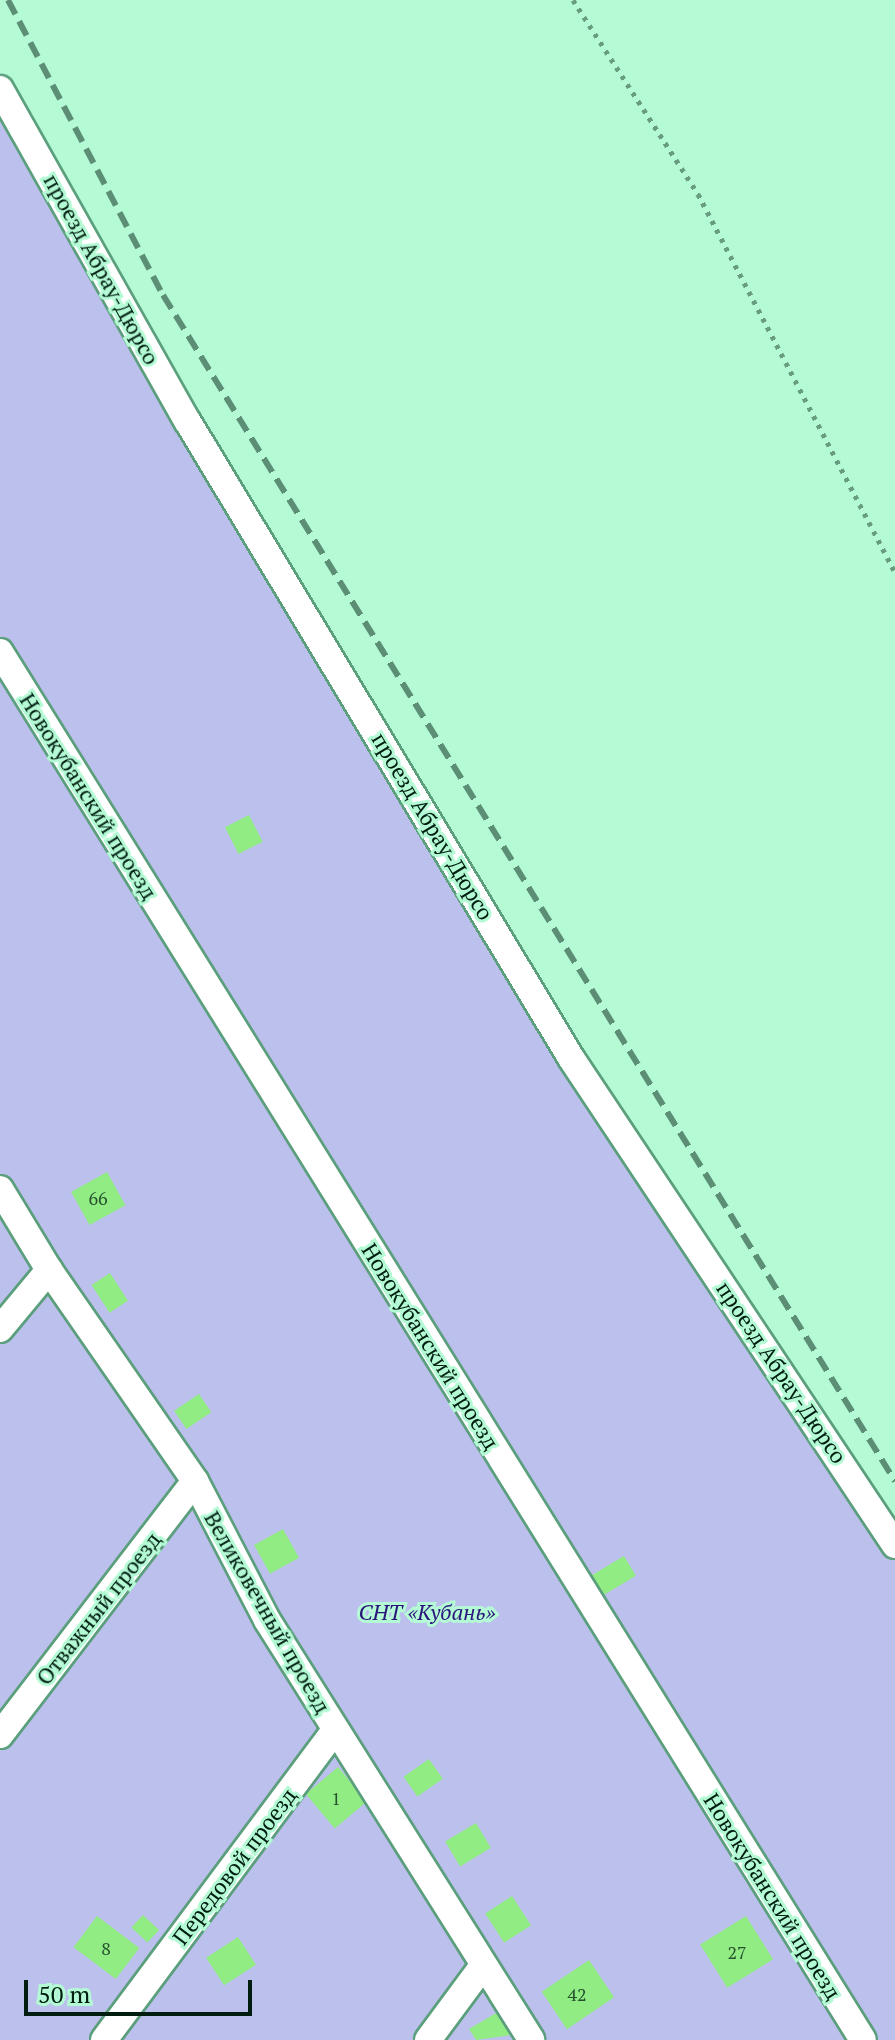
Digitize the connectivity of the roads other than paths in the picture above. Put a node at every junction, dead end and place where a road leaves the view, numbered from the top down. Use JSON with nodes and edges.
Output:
{"nodes":[{"id":1,"x":0,"y":89,"type":"edge"},
{"id":2,"x":0,"y":652,"type":"edge"},
{"id":3,"x":0,"y":1189,"type":"edge"},
{"id":4,"x":49,"y":1270,"type":"junction"},
{"id":5,"x":0,"y":1329,"type":"edge"},
{"id":6,"x":195,"y":1481,"type":"junction"},
{"id":7,"x":895,"y":1545,"type":"edge"},
{"id":8,"x":335,"y":1730,"type":"junction"},
{"id":9,"x":0,"y":1735,"type":"edge"},
{"id":10,"x":482,"y":1967,"type":"junction"},
{"id":11,"x":104,"y":2040,"type":"edge"},
{"id":12,"x":428,"y":2040,"type":"edge"},
{"id":13,"x":531,"y":2040,"type":"edge"},
{"id":14,"x":863,"y":2040,"type":"edge"}],
"edges":[{"from":1,"to":7,"type":"street","name":"проезд Абрау-Дюрсо"},
{"from":2,"to":14,"type":"street","name":"Новокубанский проезд"},
{"from":3,"to":4,"type":"street","name":"Великовечный проезд"},
{"from":4,"to":5,"type":"street"},
{"from":4,"to":6,"type":"street","name":"Великовечный проезд"},
{"from":6,"to":8,"type":"street","name":"Великовечный проезд"},
{"from":6,"to":9,"type":"street","name":"Отважный проезд"},
{"from":8,"to":10,"type":"street","name":"Великовечный проезд"},
{"from":8,"to":11,"type":"street","name":"Передовой проезд"},
{"from":10,"to":12,"type":"street"},
{"from":10,"to":13,"type":"street","name":"Великовечный проезд"}]}
